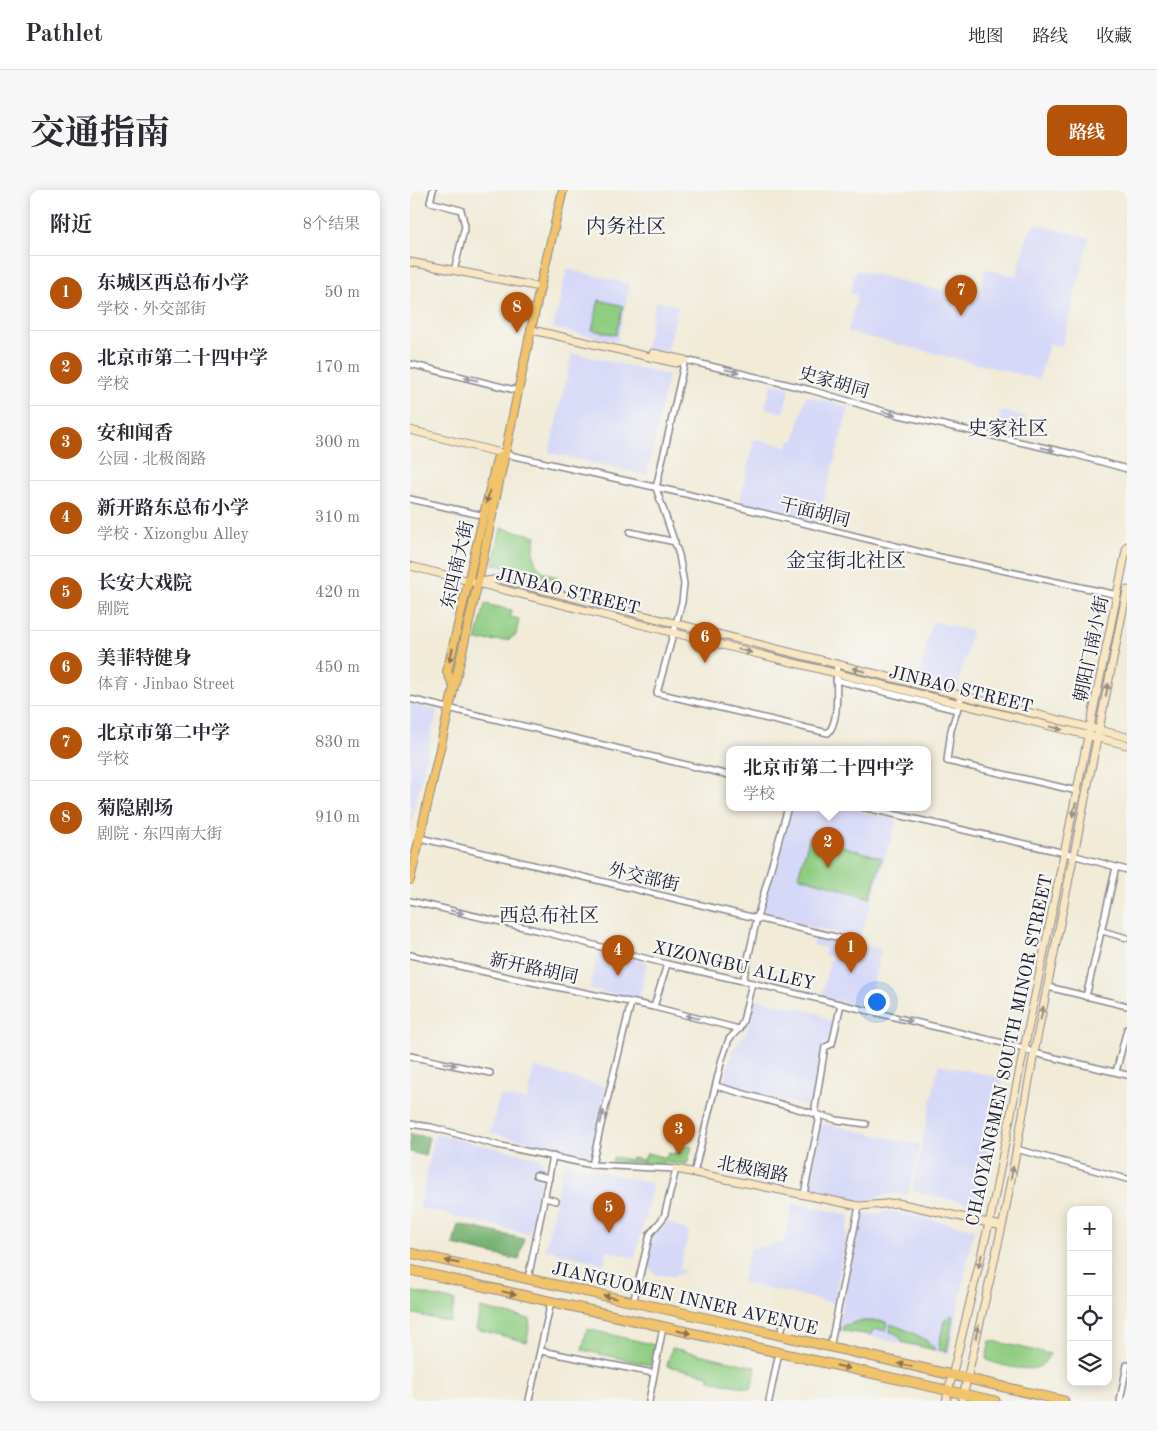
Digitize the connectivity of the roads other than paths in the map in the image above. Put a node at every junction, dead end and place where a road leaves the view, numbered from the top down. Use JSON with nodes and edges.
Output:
{"nodes":[{"id":1,"x":433,"y":190,"type":"edge"},
{"id":2,"x":563,"y":190,"type":"edge"},
{"id":3,"x":410,"y":262,"type":"edge"},
{"id":4,"x":454,"y":271,"type":"junction"},
{"id":5,"x":540,"y":287,"type":"junction"},
{"id":6,"x":532,"y":328,"type":"junction"},
{"id":7,"x":685,"y":360,"type":"junction"},
{"id":8,"x":410,"y":364,"type":"edge"},
{"id":9,"x":519,"y":391,"type":"junction"},
{"id":10,"x":410,"y":430,"type":"edge"},
{"id":11,"x":506,"y":454,"type":"junction"},
{"id":12,"x":1127,"y":468,"type":"edge"},
{"id":13,"x":656,"y":488,"type":"junction"},
{"id":14,"x":410,"y":499,"type":"edge"},
{"id":15,"x":483,"y":515,"type":"junction"},
{"id":16,"x":492,"y":517,"type":"junction"},
{"id":17,"x":630,"y":532,"type":"dead end"},
{"id":18,"x":675,"y":542,"type":"junction"},
{"id":19,"x":1127,"y":546,"type":"edge"},
{"id":20,"x":410,"y":566,"type":"edge"},
{"id":21,"x":469,"y":580,"type":"junction"},
{"id":22,"x":478,"y":582,"type":"junction"},
{"id":23,"x":1127,"y":590,"type":"edge"},
{"id":24,"x":1123,"y":597,"type":"edge"},
{"id":25,"x":676,"y":624,"type":"junction"},
{"id":26,"x":673,"y":633,"type":"junction"},
{"id":27,"x":836,"y":672,"type":"junction"},
{"id":28,"x":454,"y":687,"type":"junction"},
{"id":29,"x":962,"y":695,"type":"junction"},
{"id":30,"x":410,"y":699,"type":"edge"},
{"id":31,"x":958,"y":707,"type":"junction"},
{"id":32,"x":449,"y":709,"type":"junction"},
{"id":33,"x":1089,"y":732,"type":"junction"},
{"id":34,"x":1098,"y":734,"type":"junction"},
{"id":35,"x":1127,"y":737,"type":"edge"},
{"id":36,"x":1127,"y":745,"type":"edge"},
{"id":37,"x":726,"y":774,"type":"edge"},
{"id":38,"x":1077,"y":792,"type":"junction"},
{"id":39,"x":787,"y":811,"type":"edge"},
{"id":40,"x":880,"y":811,"type":"edge"},
{"id":41,"x":420,"y":838,"type":"junction"},
{"id":42,"x":1065,"y":853,"type":"junction"},
{"id":43,"x":1074,"y":856,"type":"junction"},
{"id":44,"x":1116,"y":867,"type":"junction"},
{"id":45,"x":1127,"y":870,"type":"edge"},
{"id":46,"x":410,"y":880,"type":"edge"},
{"id":47,"x":410,"y":901,"type":"edge"},
{"id":48,"x":757,"y":918,"type":"junction"},
{"id":49,"x":1102,"y":931,"type":"junction"},
{"id":50,"x":1127,"y":938,"type":"edge"},
{"id":51,"x":861,"y":942,"type":"dead end"},
{"id":52,"x":410,"y":955,"type":"edge"},
{"id":53,"x":667,"y":964,"type":"junction"},
{"id":54,"x":743,"y":981,"type":"junction"},
{"id":55,"x":752,"y":983,"type":"junction"},
{"id":56,"x":1048,"y":987,"type":"junction"},
{"id":57,"x":1086,"y":996,"type":"junction"},
{"id":58,"x":631,"y":1003,"type":"junction"},
{"id":59,"x":841,"y":1004,"type":"junction"},
{"id":60,"x":1127,"y":1006,"type":"edge"},
{"id":61,"x":654,"y":1007,"type":"junction"},
{"id":62,"x":739,"y":1029,"type":"junction"},
{"id":63,"x":1127,"y":1029,"type":"edge"},
{"id":64,"x":1024,"y":1048,"type":"junction"},
{"id":65,"x":1034,"y":1053,"type":"junction"},
{"id":66,"x":410,"y":1056,"type":"edge"},
{"id":67,"x":1116,"y":1072,"type":"junction"},
{"id":68,"x":490,"y":1073,"type":"dead end"},
{"id":69,"x":1127,"y":1075,"type":"edge"},
{"id":70,"x":716,"y":1086,"type":"junction"},
{"id":71,"x":817,"y":1113,"type":"junction"},
{"id":72,"x":410,"y":1124,"type":"edge"},
{"id":73,"x":866,"y":1124,"type":"dead end"},
{"id":74,"x":1016,"y":1150,"type":"junction"},
{"id":75,"x":553,"y":1156,"type":"junction"},
{"id":76,"x":592,"y":1165,"type":"junction"},
{"id":77,"x":676,"y":1169,"type":"junction"},
{"id":78,"x":694,"y":1173,"type":"junction"},
{"id":79,"x":536,"y":1175,"type":"dead end"},
{"id":80,"x":548,"y":1178,"type":"junction"},
{"id":81,"x":1127,"y":1179,"type":"edge"},
{"id":82,"x":804,"y":1194,"type":"junction"},
{"id":83,"x":545,"y":1198,"type":"junction"},
{"id":84,"x":556,"y":1201,"type":"dead end"},
{"id":85,"x":859,"y":1206,"type":"junction"},
{"id":86,"x":990,"y":1223,"type":"junction"},
{"id":87,"x":1002,"y":1226,"type":"junction"},
{"id":88,"x":410,"y":1253,"type":"edge"},
{"id":89,"x":410,"y":1270,"type":"edge"},
{"id":90,"x":528,"y":1279,"type":"junction"},
{"id":91,"x":552,"y":1302,"type":"junction"},
{"id":92,"x":633,"y":1303,"type":"junction"},
{"id":93,"x":785,"y":1317,"type":"dead end"},
{"id":94,"x":663,"y":1327,"type":"junction"},
{"id":95,"x":780,"y":1336,"type":"junction"},
{"id":96,"x":830,"y":1348,"type":"junction"},
{"id":97,"x":541,"y":1351,"type":"junction"},
{"id":98,"x":779,"y":1352,"type":"junction"},
{"id":99,"x":1127,"y":1365,"type":"edge"},
{"id":100,"x":653,"y":1374,"type":"junction"},
{"id":101,"x":952,"y":1376,"type":"junction"},
{"id":102,"x":966,"y":1379,"type":"junction"},
{"id":103,"x":949,"y":1390,"type":"junction"},
{"id":104,"x":962,"y":1397,"type":"edge"},
{"id":105,"x":531,"y":1401,"type":"edge"},
{"id":106,"x":649,"y":1401,"type":"edge"},
{"id":107,"x":769,"y":1401,"type":"edge"},
{"id":108,"x":946,"y":1401,"type":"edge"},
{"id":109,"x":995,"y":1401,"type":"edge"},
{"id":110,"x":1064,"y":1401,"type":"edge"},
{"id":111,"x":1120,"y":1401,"type":"edge"}],
"edges":[{"from":1,"to":4,"type":"street"},
{"from":2,"to":5,"type":"main road","name":"东四南大街"},
{"from":3,"to":4,"type":"main road"},
{"from":4,"to":5,"type":"main road"},
{"from":5,"to":6,"type":"main road","name":"东四南大街"},
{"from":6,"to":7,"type":"main road"},
{"from":6,"to":9,"type":"main road","name":"东四南大街"},
{"from":7,"to":12,"type":"street","name":"史家胡同","one_way":true},
{"from":7,"to":13,"type":"street"},
{"from":9,"to":8,"type":"street","one_way":true},
{"from":9,"to":11,"type":"main road","name":"东四南大街"},
{"from":10,"to":11,"type":"main road"},
{"from":11,"to":13,"type":"street","name":"干面胡同"},
{"from":11,"to":15,"type":"main road","name":"东四南大街","one_way":true},
{"from":11,"to":16,"type":"main road","name":"东四南大街"},
{"from":13,"to":18,"type":"street"},
{"from":13,"to":24,"type":"street","name":"干面胡同"},
{"from":14,"to":15,"type":"street"},
{"from":15,"to":16,"type":"street"},
{"from":15,"to":21,"type":"main road","name":"东四南大街"},
{"from":16,"to":22,"type":"main road","name":"东四南大街"},
{"from":17,"to":18,"type":"street"},
{"from":18,"to":25,"type":"street"},
{"from":19,"to":24,"type":"main road","name":"朝阳门南小街"},
{"from":20,"to":21,"type":"main road"},
{"from":21,"to":22,"type":"main road"},
{"from":21,"to":28,"type":"main road","name":"东四南大街","one_way":true},
{"from":22,"to":25,"type":"main road","name":"JINBAO STREET"},
{"from":22,"to":26,"type":"main road","name":"JINBAO STREET"},
{"from":22,"to":28,"type":"main road","name":"东四南大街"},
{"from":23,"to":24,"type":"main road","name":"朝阳门南小街"},
{"from":24,"to":33,"type":"main road","name":"朝阳门南小街"},
{"from":34,"to":24,"type":"main road","name":"朝阳门南小街","one_way":true},
{"from":25,"to":26,"type":"street"},
{"from":25,"to":27,"type":"main road","name":"JINBAO STREET"},
{"from":26,"to":27,"type":"main road","name":"JINBAO STREET","one_way":true},
{"from":26,"to":27,"type":"street"},
{"from":29,"to":27,"type":"main road","name":"JINBAO STREET","one_way":true},
{"from":27,"to":31,"type":"main road","name":"JINBAO STREET"},
{"from":28,"to":32,"type":"main road","name":"东四南大街"},
{"from":29,"to":31,"type":"street"},
{"from":29,"to":33,"type":"main road","name":"JINBAO STREET"},
{"from":30,"to":32,"type":"street"},
{"from":31,"to":33,"type":"main road","name":"JINBAO STREET","one_way":true},
{"from":31,"to":38,"type":"street"},
{"from":32,"to":37,"type":"street"},
{"from":32,"to":41,"type":"main road","name":"东四南大街"},
{"from":33,"to":34,"type":"main road","name":"JINBAO STREET"},
{"from":33,"to":38,"type":"main road","name":"CHAOYANGMEN SOUTH MINOR STREET"},
{"from":34,"to":35,"type":"main road","name":"JINBAO STREET"},
{"from":34,"to":36,"type":"main road","name":"JINBAO STREET"},
{"from":34,"to":43,"type":"main road","name":"CHAOYANGMEN SOUTH MINOR STREET"},
{"from":38,"to":42,"type":"main road","name":"CHAOYANGMEN SOUTH MINOR STREET","one_way":true},
{"from":39,"to":48,"type":"street"},
{"from":40,"to":42,"type":"street"},
{"from":41,"to":46,"type":"main road","name":"东四南大街"},
{"from":41,"to":48,"type":"street","name":"外交部街"},
{"from":42,"to":43,"type":"street"},
{"from":42,"to":64,"type":"main road","name":"CHAOYANGMEN SOUTH MINOR STREET"},
{"from":43,"to":44,"type":"street"},
{"from":43,"to":56,"type":"main road","name":"CHAOYANGMEN SOUTH MINOR STREET"},
{"from":44,"to":45,"type":"street"},
{"from":44,"to":49,"type":"street"},
{"from":47,"to":53,"type":"street","name":"XIZONGBU ALLEY","one_way":true},
{"from":48,"to":51,"type":"street","name":"外交部街"},
{"from":48,"to":54,"type":"street"},
{"from":49,"to":50,"type":"street"},
{"from":49,"to":57,"type":"street"},
{"from":52,"to":58,"type":"street","name":"新开路胡同"},
{"from":53,"to":54,"type":"street","name":"XIZONGBU ALLEY"},
{"from":53,"to":61,"type":"street"},
{"from":54,"to":55,"type":"street","name":"XIZONGBU ALLEY"},
{"from":55,"to":59,"type":"street","name":"XIZONGBU ALLEY"},
{"from":55,"to":62,"type":"street"},
{"from":56,"to":57,"type":"street"},
{"from":65,"to":56,"type":"main road","name":"CHAOYANGMEN SOUTH MINOR STREET","one_way":true},
{"from":57,"to":60,"type":"street"},
{"from":58,"to":61,"type":"street","name":"新开路胡同"},
{"from":76,"to":58,"type":"street","one_way":true},
{"from":59,"to":64,"type":"street","name":"XIZONGBU ALLEY","one_way":true},
{"from":59,"to":71,"type":"street"},
{"from":62,"to":61,"type":"street","name":"新开路胡同","one_way":true},
{"from":62,"to":70,"type":"street"},
{"from":63,"to":67,"type":"street"},
{"from":64,"to":65,"type":"street","name":"XIZONGBU ALLEY"},
{"from":64,"to":86,"type":"main road","name":"CHAOYANGMEN SOUTH MINOR STREET"},
{"from":65,"to":67,"type":"street","name":"XIZONGBU ALLEY"},
{"from":65,"to":74,"type":"main road","name":"CHAOYANGMEN SOUTH MINOR STREET"},
{"from":66,"to":68,"type":"street","one_way":true},
{"from":67,"to":69,"type":"street","name":"XIZONGBU ALLEY"},
{"from":70,"to":71,"type":"street"},
{"from":70,"to":78,"type":"street"},
{"from":71,"to":73,"type":"street"},
{"from":71,"to":82,"type":"street"},
{"from":72,"to":75,"type":"street","name":"北极阁路"},
{"from":74,"to":81,"type":"street"},
{"from":87,"to":74,"type":"main road","name":"CHAOYANGMEN SOUTH MINOR STREET","one_way":true},
{"from":75,"to":76,"type":"street","name":"北极阁路"},
{"from":75,"to":80,"type":"street"},
{"from":76,"to":77,"type":"street","name":"北极阁路"},
{"from":77,"to":78,"type":"main road","name":"北极阁路"},
{"from":77,"to":92,"type":"street"},
{"from":78,"to":82,"type":"main road","name":"北极阁路"},
{"from":79,"to":80,"type":"street"},
{"from":80,"to":83,"type":"street"},
{"from":82,"to":85,"type":"main road","name":"北极阁路"},
{"from":83,"to":84,"type":"street"},
{"from":83,"to":90,"type":"street"},
{"from":85,"to":86,"type":"main road","name":"北极阁路"},
{"from":85,"to":96,"type":"street"},
{"from":86,"to":87,"type":"main road","name":"北极阁路"},
{"from":86,"to":101,"type":"main road","name":"CHAOYANGMEN SOUTH MINOR STREET","one_way":true},
{"from":102,"to":87,"type":"main road","name":"CHAOYANGMEN SOUTH MINOR STREET","one_way":true},
{"from":90,"to":88,"type":"highway","name":"JIANGUOMEN INNER AVENUE","one_way":true},
{"from":89,"to":91,"type":"highway","name":"JIANGUOMEN INNER AVENUE","one_way":true},
{"from":92,"to":90,"type":"highway","name":"JIANGUOMEN INNER AVENUE","one_way":true},
{"from":91,"to":94,"type":"highway","name":"JIANGUOMEN INNER AVENUE"},
{"from":91,"to":97,"type":"street"},
{"from":92,"to":95,"type":"highway","name":"JIANGUOMEN INNER AVENUE"},
{"from":93,"to":95,"type":"street"},
{"from":94,"to":98,"type":"highway","name":"JIANGUOMEN INNER AVENUE","one_way":true},
{"from":94,"to":100,"type":"street"},
{"from":95,"to":96,"type":"highway","name":"JIANGUOMEN INNER AVENUE"},
{"from":101,"to":96,"type":"highway","name":"JIANGUOMEN INNER AVENUE","one_way":true},
{"from":97,"to":100,"type":"street"},
{"from":97,"to":105,"type":"street"},
{"from":98,"to":103,"type":"highway","name":"JIANGUOMEN INNER AVENUE","one_way":true},
{"from":98,"to":107,"type":"street"},
{"from":99,"to":111,"type":"street"},
{"from":100,"to":106,"type":"street"},
{"from":101,"to":102,"type":"highway","name":"JIANGUOMEN INNER AVENUE"},
{"from":101,"to":103,"type":"main road","name":"CHAOYANGMEN SOUTH MINOR STREET"},
{"from":102,"to":104,"type":"main road","name":"CHAOYANGMEN SOUTH MINOR STREET"},
{"from":102,"to":110,"type":"highway"},
{"from":103,"to":104,"type":"highway","name":"JIANGUOMEN INNER AVENUE"},
{"from":103,"to":108,"type":"main road","name":"CHAOYANGMEN SOUTH MINOR STREET"},
{"from":104,"to":109,"type":"highway"}]}
